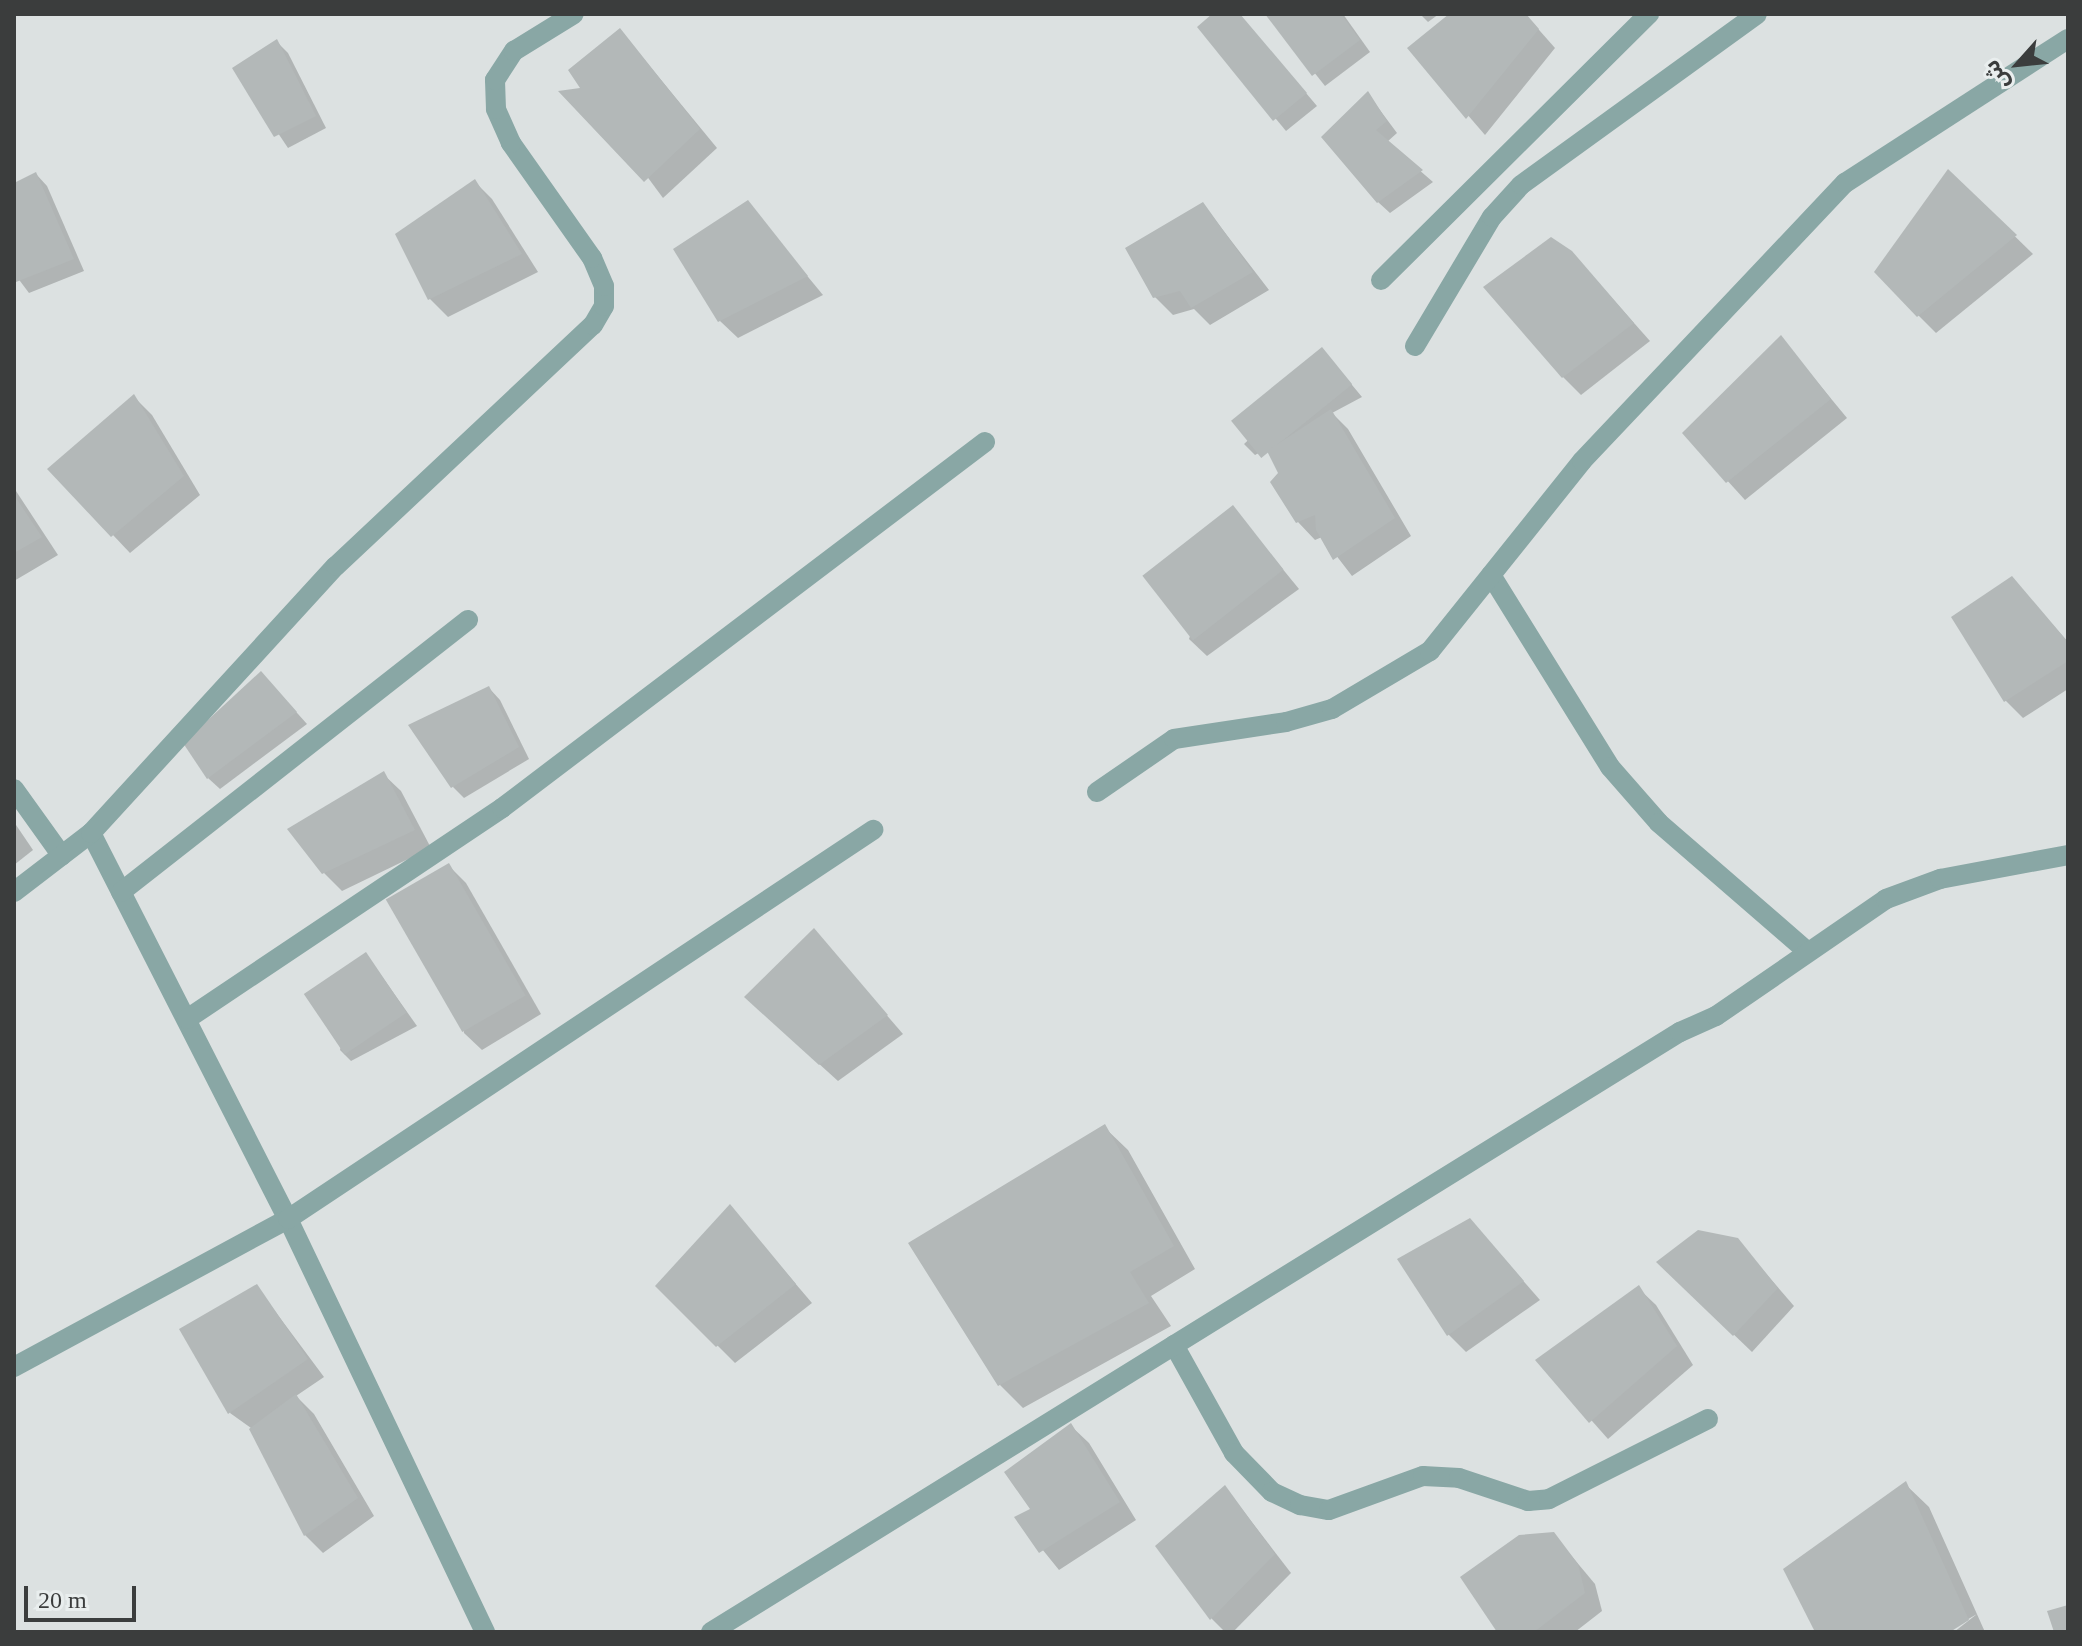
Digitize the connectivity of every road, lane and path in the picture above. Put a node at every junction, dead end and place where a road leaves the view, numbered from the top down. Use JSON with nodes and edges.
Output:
{"nodes":[{"id":1,"x":574,"y":14,"type":"edge"},
{"id":2,"x":1649,"y":14,"type":"edge"},
{"id":3,"x":1757,"y":14,"type":"edge"},
{"id":4,"x":2068,"y":39,"type":"edge"},
{"id":5,"x":1381,"y":280,"type":"dead end"},
{"id":6,"x":1415,"y":346,"type":"dead end"},
{"id":7,"x":985,"y":442,"type":"dead end"},
{"id":8,"x":1491,"y":575,"type":"junction"},
{"id":9,"x":468,"y":620,"type":"dead end"},
{"id":10,"x":14,"y":789,"type":"edge"},
{"id":11,"x":1097,"y":792,"type":"dead end"},
{"id":12,"x":873,"y":830,"type":"dead end"},
{"id":13,"x":91,"y":833,"type":"junction"},
{"id":14,"x":2068,"y":855,"type":"edge"},
{"id":15,"x":62,"y":856,"type":"junction"},
{"id":16,"x":14,"y":892,"type":"edge"},
{"id":17,"x":121,"y":892,"type":"junction"},
{"id":18,"x":1808,"y":952,"type":"junction"},
{"id":19,"x":187,"y":1019,"type":"junction"},
{"id":20,"x":288,"y":1219,"type":"junction"},
{"id":21,"x":1174,"y":1345,"type":"junction"},
{"id":22,"x":14,"y":1367,"type":"edge"},
{"id":23,"x":1708,"y":1419,"type":"dead end"},
{"id":24,"x":485,"y":1632,"type":"edge"},
{"id":25,"x":711,"y":1632,"type":"edge"}],
"edges":[{"from":1,"to":13,"type":"street"},
{"from":2,"to":5,"type":"street"},
{"from":3,"to":6,"type":"street"},
{"from":4,"to":8,"type":"street"},
{"from":7,"to":19,"type":"street"},
{"from":8,"to":11,"type":"street"},
{"from":8,"to":18,"type":"street"},
{"from":9,"to":17,"type":"street"},
{"from":10,"to":15,"type":"street"},
{"from":12,"to":20,"type":"street"},
{"from":13,"to":15,"type":"street"},
{"from":13,"to":17,"type":"street"},
{"from":14,"to":18,"type":"street"},
{"from":15,"to":16,"type":"street"},
{"from":17,"to":19,"type":"street"},
{"from":18,"to":21,"type":"street"},
{"from":19,"to":20,"type":"street"},
{"from":20,"to":22,"type":"street"},
{"from":20,"to":24,"type":"street"},
{"from":21,"to":23,"type":"street"},
{"from":21,"to":25,"type":"street"}]}
